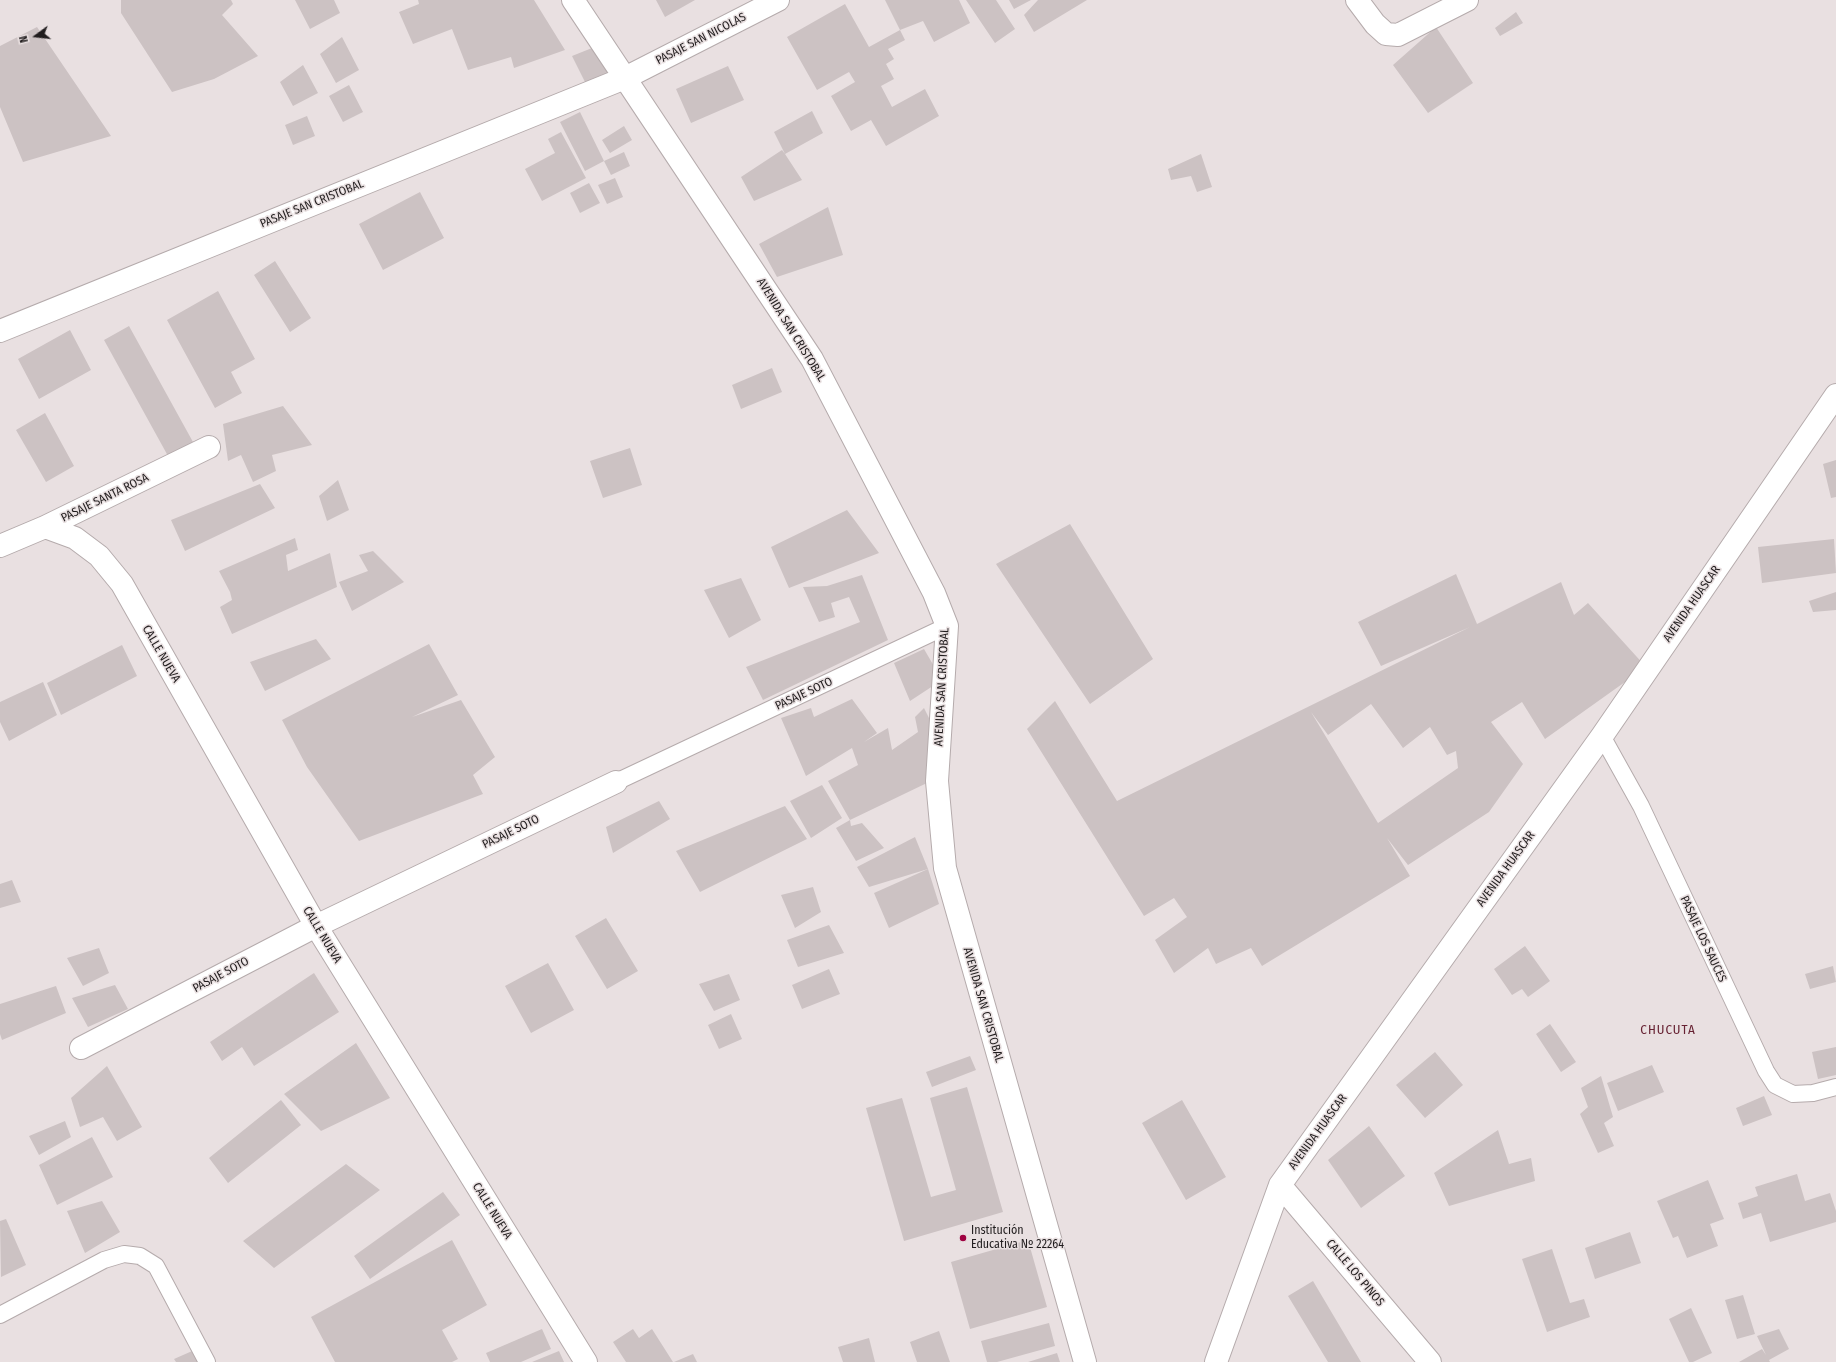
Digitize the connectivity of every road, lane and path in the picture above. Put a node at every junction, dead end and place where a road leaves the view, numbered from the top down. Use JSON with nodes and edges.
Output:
{"nodes":[{"id":1,"x":573,"y":0,"type":"edge"},
{"id":2,"x":778,"y":0,"type":"edge"},
{"id":3,"x":1357,"y":0,"type":"edge"},
{"id":4,"x":1467,"y":0,"type":"edge"},
{"id":5,"x":625,"y":78,"type":"junction"},
{"id":6,"x":0,"y":331,"type":"edge"},
{"id":7,"x":1836,"y":395,"type":"edge"},
{"id":8,"x":209,"y":447,"type":"dead end"},
{"id":9,"x":45,"y":528,"type":"junction"},
{"id":10,"x":0,"y":546,"type":"edge"},
{"id":11,"x":947,"y":626,"type":"junction"},
{"id":12,"x":1602,"y":736,"type":"junction"},
{"id":13,"x":616,"y":782,"type":"joint"},
{"id":14,"x":316,"y":926,"type":"junction"},
{"id":15,"x":81,"y":1048,"type":"dead end"},
{"id":16,"x":1836,"y":1088,"type":"edge"},
{"id":17,"x":1280,"y":1185,"type":"junction"},
{"id":18,"x":0,"y":1315,"type":"edge"},
{"id":19,"x":207,"y":1362,"type":"edge"},
{"id":20,"x":586,"y":1362,"type":"edge"},
{"id":21,"x":1085,"y":1362,"type":"edge"},
{"id":22,"x":1216,"y":1362,"type":"edge"},
{"id":23,"x":1430,"y":1362,"type":"edge"}],
"edges":[{"from":1,"to":5,"type":"street","name":"AVENIDA SAN CRISTOBAL"},
{"from":2,"to":5,"type":"street","name":"PASAJE SAN NICOLAS"},
{"from":3,"to":4,"type":"street"},
{"from":5,"to":6,"type":"street","name":"PASAJE SAN CRISTOBAL"},
{"from":5,"to":11,"type":"street","name":"AVENIDA SAN CRISTOBAL"},
{"from":7,"to":12,"type":"street","name":"AVENIDA HUASCAR"},
{"from":8,"to":9,"type":"street","name":"PASAJE SANTA ROSA"},
{"from":9,"to":10,"type":"street","name":"PASAJE SANTA ROSA"},
{"from":9,"to":14,"type":"street","name":"CALLE NUEVA"},
{"from":11,"to":13,"type":"lane","name":"PASAJE SOTO"},
{"from":11,"to":21,"type":"street","name":"AVENIDA SAN CRISTOBAL"},
{"from":12,"to":16,"type":"lane","name":"PASAJE LOS SAUCES"},
{"from":12,"to":17,"type":"street","name":"AVENIDA HUASCAR"},
{"from":13,"to":14,"type":"street","name":"PASAJE SOTO"},
{"from":14,"to":15,"type":"street","name":"PASAJE SOTO"},
{"from":14,"to":20,"type":"street","name":"CALLE NUEVA"},
{"from":17,"to":22,"type":"street","name":"AVENIDA HUASCAR"},
{"from":17,"to":23,"type":"street","name":"CALLE LOS PINOS"},
{"from":18,"to":19,"type":"lane"}]}
